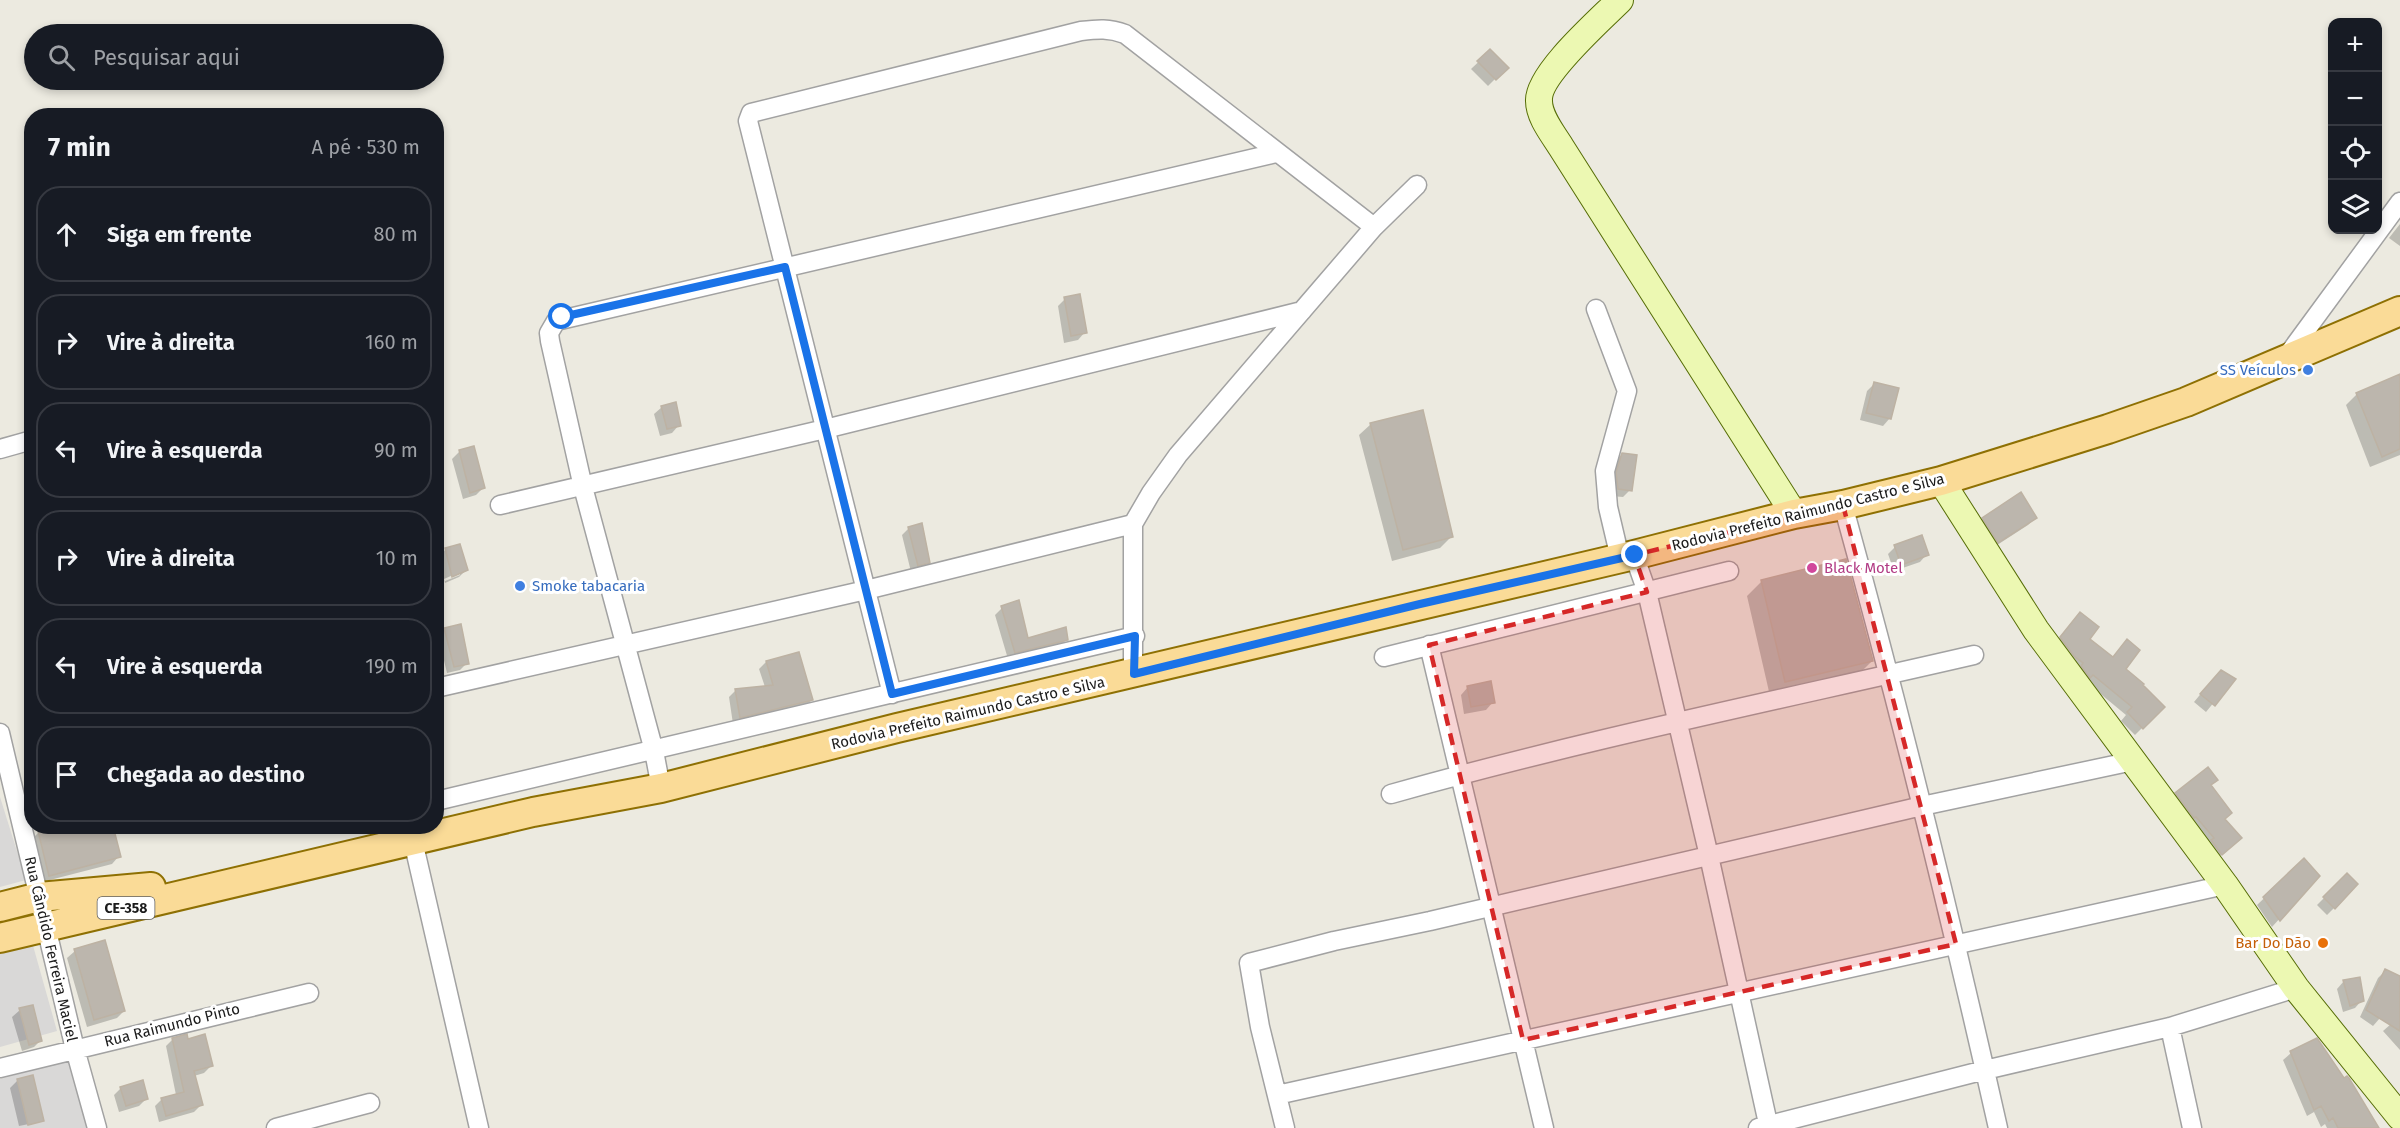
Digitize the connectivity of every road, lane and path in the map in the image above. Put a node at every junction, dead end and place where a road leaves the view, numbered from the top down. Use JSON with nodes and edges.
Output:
{"nodes":[{"id":1,"x":1620,"y":0,"type":"edge"},
{"id":2,"x":1276,"y":153,"type":"junction"},
{"id":3,"x":1417,"y":185,"type":"dead end"},
{"id":4,"x":2400,"y":202,"type":"edge"},
{"id":5,"x":1374,"y":227,"type":"junction"},
{"id":6,"x":785,"y":267,"type":"junction"},
{"id":7,"x":1596,"y":309,"type":"dead end"},
{"id":8,"x":1302,"y":311,"type":"junction"},
{"id":9,"x":2400,"y":311,"type":"edge"},
{"id":10,"x":2286,"y":358,"type":"junction"},
{"id":11,"x":825,"y":429,"type":"junction"},
{"id":12,"x":24,"y":442,"type":"edge"},
{"id":13,"x":0,"y":449,"type":"edge"},
{"id":14,"x":1941,"y":481,"type":"junction"},
{"id":15,"x":583,"y":487,"type":"junction"},
{"id":16,"x":500,"y":505,"type":"dead end"},
{"id":17,"x":1843,"y":505,"type":"junction"},
{"id":18,"x":1794,"y":514,"type":"junction"},
{"id":19,"x":1133,"y":524,"type":"junction"},
{"id":20,"x":1627,"y":556,"type":"junction"},
{"id":21,"x":1729,"y":570,"type":"dead end"},
{"id":22,"x":866,"y":590,"type":"junction"},
{"id":23,"x":1647,"y":592,"type":"junction"},
{"id":24,"x":1135,"y":636,"type":"junction"},
{"id":25,"x":625,"y":644,"type":"junction"},
{"id":26,"x":1429,"y":645,"type":"junction"},
{"id":27,"x":1974,"y":655,"type":"dead end"},
{"id":28,"x":1384,"y":657,"type":"dead end"},
{"id":29,"x":1134,"y":674,"type":"junction"},
{"id":30,"x":1890,"y":674,"type":"junction"},
{"id":31,"x":444,"y":686,"type":"edge"},
{"id":32,"x":892,"y":694,"type":"junction"},
{"id":33,"x":1677,"y":723,"type":"junction"},
{"id":34,"x":0,"y":733,"type":"edge"},
{"id":35,"x":654,"y":751,"type":"junction"},
{"id":36,"x":2133,"y":761,"type":"junction"},
{"id":37,"x":1460,"y":774,"type":"junction"},
{"id":38,"x":5,"y":783,"type":"edge"},
{"id":39,"x":661,"y":788,"type":"junction"},
{"id":40,"x":1391,"y":794,"type":"dead end"},
{"id":41,"x":444,"y":799,"type":"edge"},
{"id":42,"x":1922,"y":806,"type":"junction"},
{"id":43,"x":442,"y":834,"type":"edge"},
{"id":44,"x":444,"y":834,"type":"edge"},
{"id":45,"x":413,"y":841,"type":"junction"},
{"id":46,"x":1709,"y":856,"type":"junction"},
{"id":47,"x":252,"y":878,"type":"junction"},
{"id":48,"x":2224,"y":885,"type":"junction"},
{"id":49,"x":39,"y":897,"type":"junction"},
{"id":50,"x":1491,"y":906,"type":"junction"},
{"id":51,"x":0,"y":907,"type":"edge"},
{"id":52,"x":45,"y":927,"type":"junction"},
{"id":53,"x":0,"y":938,"type":"edge"},
{"id":54,"x":1956,"y":944,"type":"junction"},
{"id":55,"x":2296,"y":988,"type":"junction"},
{"id":56,"x":309,"y":993,"type":"dead end"},
{"id":57,"x":1738,"y":994,"type":"junction"},
{"id":58,"x":2170,"y":1027,"type":"junction"},
{"id":59,"x":1523,"y":1040,"type":"junction"},
{"id":60,"x":75,"y":1049,"type":"junction"},
{"id":61,"x":0,"y":1068,"type":"edge"},
{"id":62,"x":1985,"y":1070,"type":"junction"},
{"id":63,"x":1277,"y":1095,"type":"junction"},
{"id":64,"x":370,"y":1102,"type":"dead end"},
{"id":65,"x":2400,"y":1117,"type":"edge"},
{"id":66,"x":1764,"y":1127,"type":"edge"},
{"id":67,"x":97,"y":1128,"type":"edge"},
{"id":68,"x":276,"y":1128,"type":"edge"},
{"id":69,"x":479,"y":1128,"type":"edge"},
{"id":70,"x":1284,"y":1128,"type":"edge"},
{"id":71,"x":1544,"y":1128,"type":"edge"},
{"id":72,"x":1998,"y":1128,"type":"edge"},
{"id":73,"x":2192,"y":1128,"type":"edge"}],
"edges":[{"from":1,"to":18,"type":"street"},
{"from":2,"to":5,"type":"street"},
{"from":2,"to":6,"type":"street"},
{"from":2,"to":6,"type":"street"},
{"from":3,"to":5,"type":"street"},
{"from":4,"to":10,"type":"street"},
{"from":5,"to":8,"type":"street"},
{"from":6,"to":11,"type":"street"},
{"from":6,"to":15,"type":"street"},
{"from":7,"to":20,"type":"street"},
{"from":8,"to":11,"type":"street"},
{"from":8,"to":19,"type":"street"},
{"from":9,"to":10,"type":"main road","name":"Rodovia Prefeito Raimundo Castro e Silva","number":"CE-358"},
{"from":10,"to":14,"type":"main road","name":"Rodovia Prefeito Raimundo Castro e Silva","number":"CE-358"},
{"from":11,"to":15,"type":"street"},
{"from":11,"to":22,"type":"street"},
{"from":12,"to":13,"type":"street"},
{"from":14,"to":17,"type":"main road","name":"Rodovia Prefeito Raimundo Castro e Silva","number":"CE-358"},
{"from":14,"to":36,"type":"street"},
{"from":15,"to":16,"type":"street"},
{"from":15,"to":25,"type":"street"},
{"from":17,"to":18,"type":"main road","name":"Rodovia Prefeito Raimundo Castro e Silva","number":"CE-358"},
{"from":17,"to":30,"type":"street"},
{"from":18,"to":20,"type":"main road","name":"Rodovia Prefeito Raimundo Castro e Silva","number":"CE-358"},
{"from":19,"to":22,"type":"street"},
{"from":19,"to":24,"type":"street"},
{"from":20,"to":23,"type":"street"},
{"from":20,"to":29,"type":"main road","name":"Rodovia Prefeito Raimundo Castro e Silva","number":"CE-358"},
{"from":21,"to":23,"type":"street"},
{"from":22,"to":25,"type":"street"},
{"from":22,"to":32,"type":"street"},
{"from":23,"to":26,"type":"street"},
{"from":23,"to":33,"type":"street"},
{"from":24,"to":29,"type":"street"},
{"from":24,"to":32,"type":"street"},
{"from":25,"to":31,"type":"street"},
{"from":25,"to":35,"type":"street"},
{"from":26,"to":28,"type":"street"},
{"from":26,"to":37,"type":"street"},
{"from":27,"to":30,"type":"street"},
{"from":29,"to":39,"type":"main road","name":"Rodovia Prefeito Raimundo Castro e Silva","number":"CE-358"},
{"from":30,"to":33,"type":"street"},
{"from":30,"to":42,"type":"street"},
{"from":32,"to":35,"type":"street"},
{"from":33,"to":37,"type":"street"},
{"from":33,"to":46,"type":"street"},
{"from":34,"to":38,"type":"street","name":"Rua Cândido Ferreira Maciel"},
{"from":35,"to":39,"type":"street"},
{"from":35,"to":41,"type":"street"},
{"from":36,"to":42,"type":"street"},
{"from":36,"to":48,"type":"street"},
{"from":37,"to":40,"type":"street"},
{"from":37,"to":50,"type":"street"},
{"from":38,"to":49,"type":"street","name":"Rua Cândido Ferreira Maciel"},
{"from":39,"to":44,"type":"main road","name":"Rodovia Prefeito Raimundo Castro e Silva","number":"CE-358"},
{"from":42,"to":46,"type":"street"},
{"from":42,"to":54,"type":"street"},
{"from":43,"to":45,"type":"main road","name":"Rodovia Prefeito Raimundo Castro e Silva","number":"CE-358"},
{"from":45,"to":47,"type":"main road","name":"Rodovia Prefeito Raimundo Castro e Silva","number":"CE-358"},
{"from":45,"to":69,"type":"street"},
{"from":46,"to":50,"type":"street"},
{"from":46,"to":57,"type":"street"},
{"from":47,"to":49,"type":"main road","number":"CE-358"},
{"from":47,"to":52,"type":"main road","number":"CE-358"},
{"from":48,"to":54,"type":"street"},
{"from":48,"to":55,"type":"street"},
{"from":49,"to":51,"type":"main road","number":"CE-358"},
{"from":49,"to":52,"type":"street","name":"Rua Cândido Ferreira Maciel"},
{"from":50,"to":59,"type":"street"},
{"from":50,"to":63,"type":"street"},
{"from":52,"to":53,"type":"main road","number":"CE-358"},
{"from":52,"to":60,"type":"street","name":"Rua Cândido Ferreira Maciel"},
{"from":54,"to":57,"type":"street"},
{"from":54,"to":62,"type":"street"},
{"from":55,"to":58,"type":"street"},
{"from":55,"to":65,"type":"street"},
{"from":56,"to":60,"type":"street","name":"Rua Raimundo Pinto"},
{"from":57,"to":59,"type":"street"},
{"from":57,"to":66,"type":"street"},
{"from":58,"to":62,"type":"street"},
{"from":58,"to":73,"type":"street"},
{"from":59,"to":63,"type":"street"},
{"from":59,"to":71,"type":"street"},
{"from":60,"to":61,"type":"street","name":"Rua Raimundo Pinto"},
{"from":60,"to":67,"type":"street","name":"Rua Cândido Ferreira Maciel"},
{"from":62,"to":66,"type":"street"},
{"from":62,"to":72,"type":"street"},
{"from":63,"to":70,"type":"street"},
{"from":64,"to":68,"type":"street"}]}
